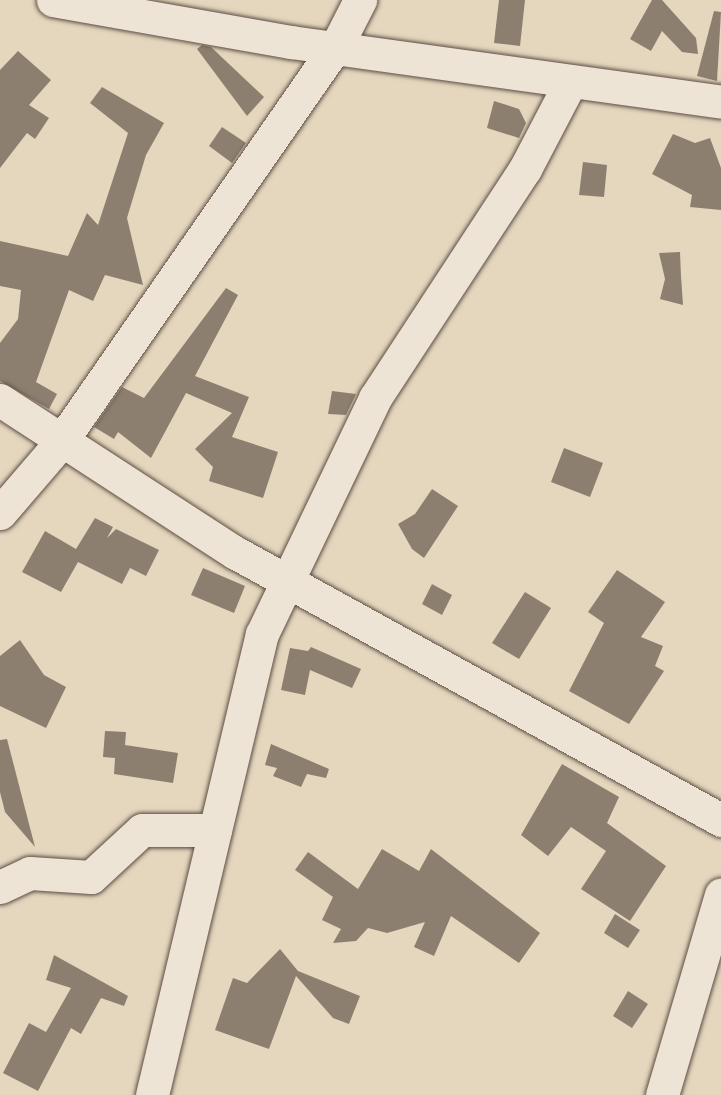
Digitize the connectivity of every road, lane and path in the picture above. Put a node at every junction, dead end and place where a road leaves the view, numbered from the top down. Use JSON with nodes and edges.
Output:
{"nodes":[{"id":1,"x":53,"y":0,"type":"edge"},
{"id":2,"x":360,"y":0,"type":"edge"},
{"id":3,"x":337,"y":45,"type":"junction"},
{"id":4,"x":570,"y":83,"type":"junction"},
{"id":5,"x":721,"y":102,"type":"edge"},
{"id":6,"x":0,"y":400,"type":"edge"},
{"id":7,"x":60,"y":443,"type":"junction"},
{"id":8,"x":0,"y":513,"type":"edge"},
{"id":9,"x":286,"y":581,"type":"junction"},
{"id":10,"x":721,"y":820,"type":"edge"},
{"id":11,"x":215,"y":830,"type":"junction"},
{"id":12,"x":0,"y":887,"type":"edge"},
{"id":13,"x":721,"y":895,"type":"edge"},
{"id":14,"x":152,"y":1095,"type":"edge"},
{"id":15,"x":662,"y":1095,"type":"edge"}],
"edges":[{"from":1,"to":3,"type":"street"},
{"from":2,"to":3,"type":"street"},
{"from":3,"to":4,"type":"street"},
{"from":3,"to":7,"type":"street"},
{"from":4,"to":5,"type":"street"},
{"from":4,"to":9,"type":"street"},
{"from":6,"to":7,"type":"street"},
{"from":7,"to":8,"type":"street"},
{"from":7,"to":9,"type":"street"},
{"from":9,"to":10,"type":"street"},
{"from":9,"to":11,"type":"street"},
{"from":11,"to":12,"type":"street"},
{"from":11,"to":14,"type":"street"},
{"from":13,"to":15,"type":"street"}]}
